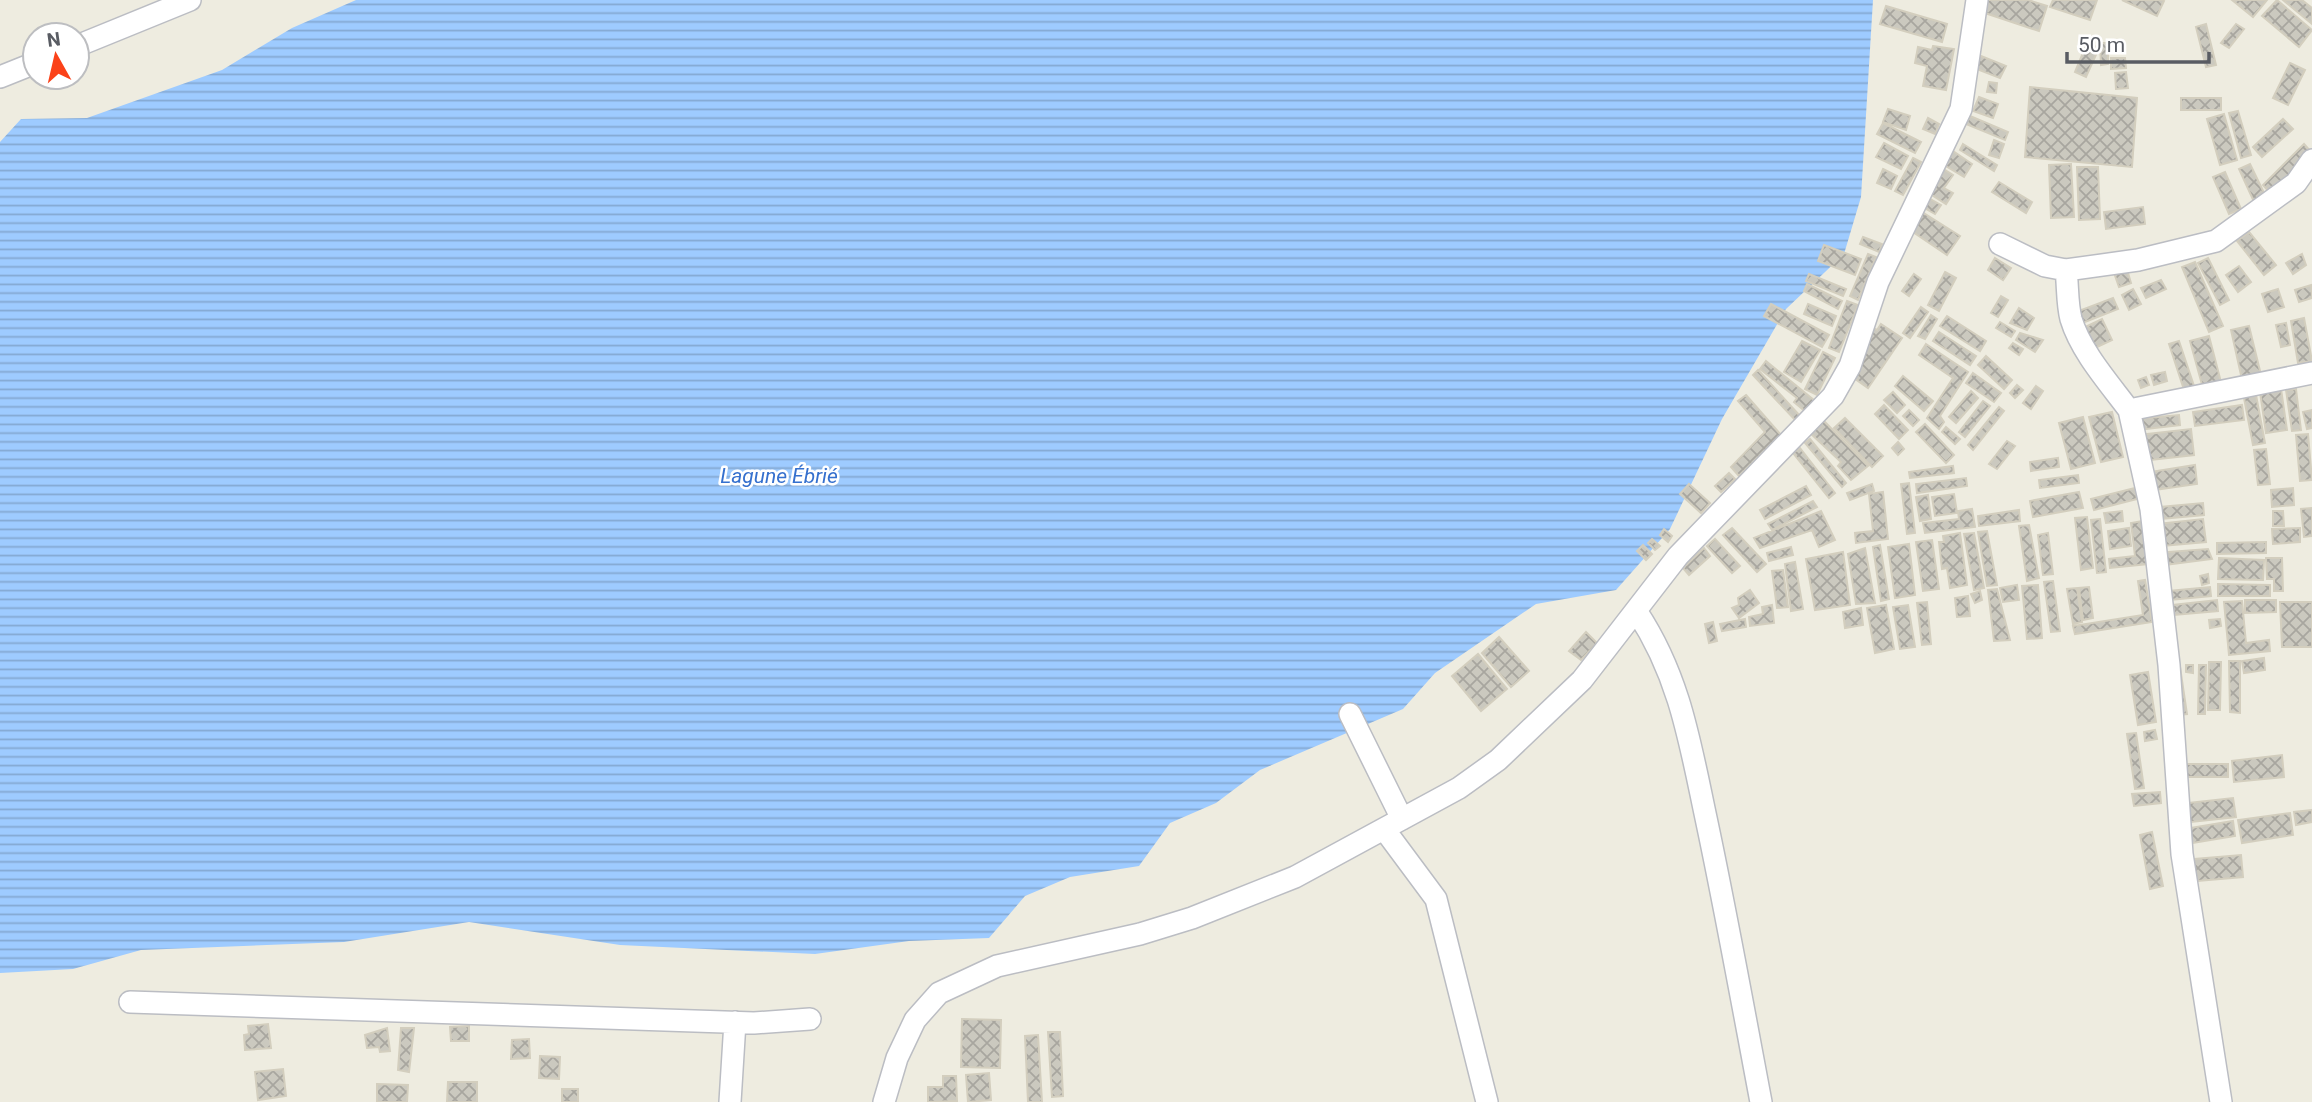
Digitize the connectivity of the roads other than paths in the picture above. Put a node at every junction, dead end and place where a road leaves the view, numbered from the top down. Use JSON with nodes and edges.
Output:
{"nodes":[{"id":1,"x":189,"y":0,"type":"edge"},
{"id":2,"x":1978,"y":1,"type":"edge"},
{"id":3,"x":91,"y":40,"type":"edge"},
{"id":4,"x":21,"y":69,"type":"edge"},
{"id":5,"x":0,"y":77,"type":"edge"},
{"id":6,"x":2312,"y":160,"type":"edge"},
{"id":7,"x":2000,"y":244,"type":"dead end"},
{"id":8,"x":2066,"y":270,"type":"junction"},
{"id":9,"x":2312,"y":373,"type":"edge"},
{"id":10,"x":2129,"y":410,"type":"junction"},
{"id":11,"x":1637,"y":612,"type":"junction"},
{"id":12,"x":1350,"y":714,"type":"dead end"},
{"id":13,"x":1393,"y":824,"type":"junction"},
{"id":14,"x":130,"y":1002,"type":"dead end"},
{"id":15,"x":810,"y":1018,"type":"dead end"},
{"id":16,"x":734,"y":1022,"type":"junction"},
{"id":17,"x":730,"y":1102,"type":"edge"},
{"id":18,"x":884,"y":1102,"type":"edge"},
{"id":19,"x":1488,"y":1102,"type":"edge"},
{"id":20,"x":1761,"y":1102,"type":"edge"},
{"id":21,"x":2221,"y":1102,"type":"edge"}],
"edges":[{"from":1,"to":3,"type":"street"},
{"from":2,"to":11,"type":"street"},
{"from":4,"to":5,"type":"street"},
{"from":6,"to":8,"type":"street"},
{"from":7,"to":8,"type":"street"},
{"from":8,"to":10,"type":"street"},
{"from":9,"to":10,"type":"street"},
{"from":10,"to":21,"type":"street"},
{"from":11,"to":13,"type":"street"},
{"from":11,"to":20,"type":"street"},
{"from":12,"to":13,"type":"street"},
{"from":13,"to":18,"type":"street"},
{"from":13,"to":19,"type":"street"},
{"from":14,"to":16,"type":"street"},
{"from":15,"to":16,"type":"street"},
{"from":16,"to":17,"type":"street"}]}
